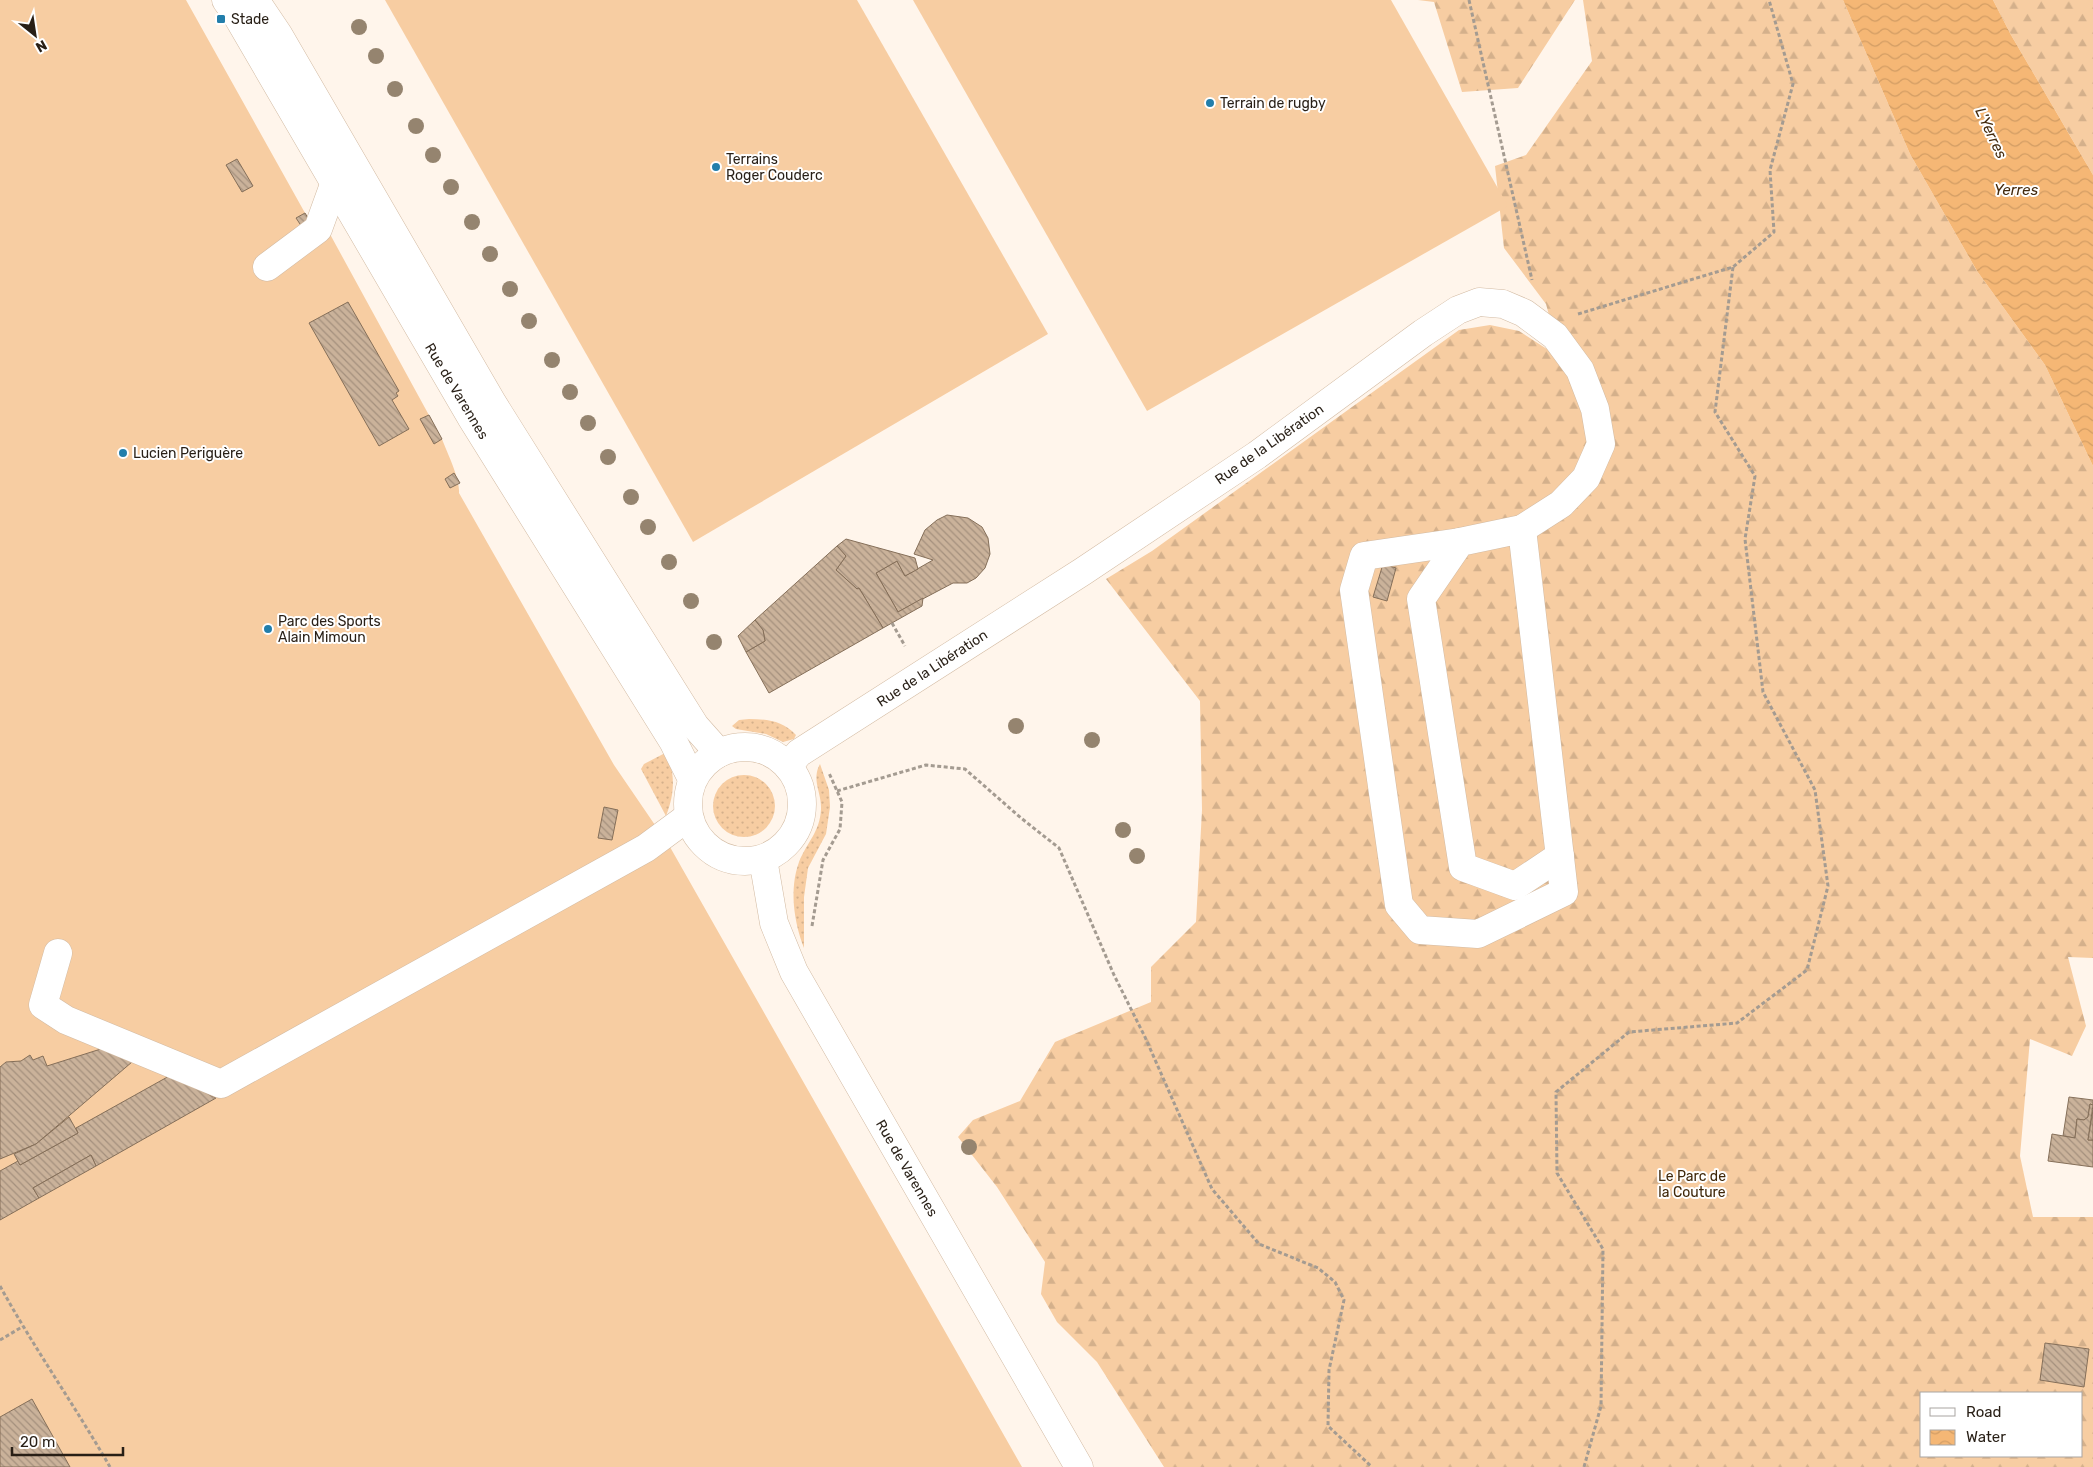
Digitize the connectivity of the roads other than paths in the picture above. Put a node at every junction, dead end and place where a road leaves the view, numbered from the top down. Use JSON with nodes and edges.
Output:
{"nodes":[{"id":1,"x":226,"y":0,"type":"edge"},
{"id":2,"x":254,"y":0,"type":"edge"},
{"id":3,"x":335,"y":182,"type":"junction"},
{"id":4,"x":267,"y":267,"type":"dead end"},
{"id":5,"x":1522,"y":529,"type":"junction"},
{"id":6,"x":1460,"y":542,"type":"junction"},
{"id":7,"x":719,"y":753,"type":"junction"},
{"id":8,"x":788,"y":766,"type":"junction"},
{"id":9,"x":692,"y":779,"type":"junction"},
{"id":10,"x":688,"y":817,"type":"junction"},
{"id":11,"x":1560,"y":856,"type":"junction"},
{"id":12,"x":763,"y":859,"type":"junction"},
{"id":13,"x":58,"y":953,"type":"dead end"},
{"id":14,"x":1079,"y":1467,"type":"edge"}],
"edges":[{"from":1,"to":3,"type":"street","name":"Rue de Varennes"},
{"from":2,"to":7,"type":"street","name":"Rue de Varennes"},
{"from":3,"to":4,"type":"street"},
{"from":3,"to":9,"type":"street","name":"Rue de Varennes"},
{"from":5,"to":6,"type":"street"},
{"from":5,"to":8,"type":"street","name":"Rue de la Libération"},
{"from":5,"to":11,"type":"street"},
{"from":6,"to":11,"type":"street"},
{"from":6,"to":11,"type":"street"},
{"from":7,"to":8,"type":"street"},
{"from":7,"to":9,"type":"street"},
{"from":8,"to":12,"type":"street"},
{"from":9,"to":10,"type":"street"},
{"from":10,"to":12,"type":"street"},
{"from":10,"to":13,"type":"street"},
{"from":12,"to":14,"type":"street","name":"Rue de Varennes"}]}
